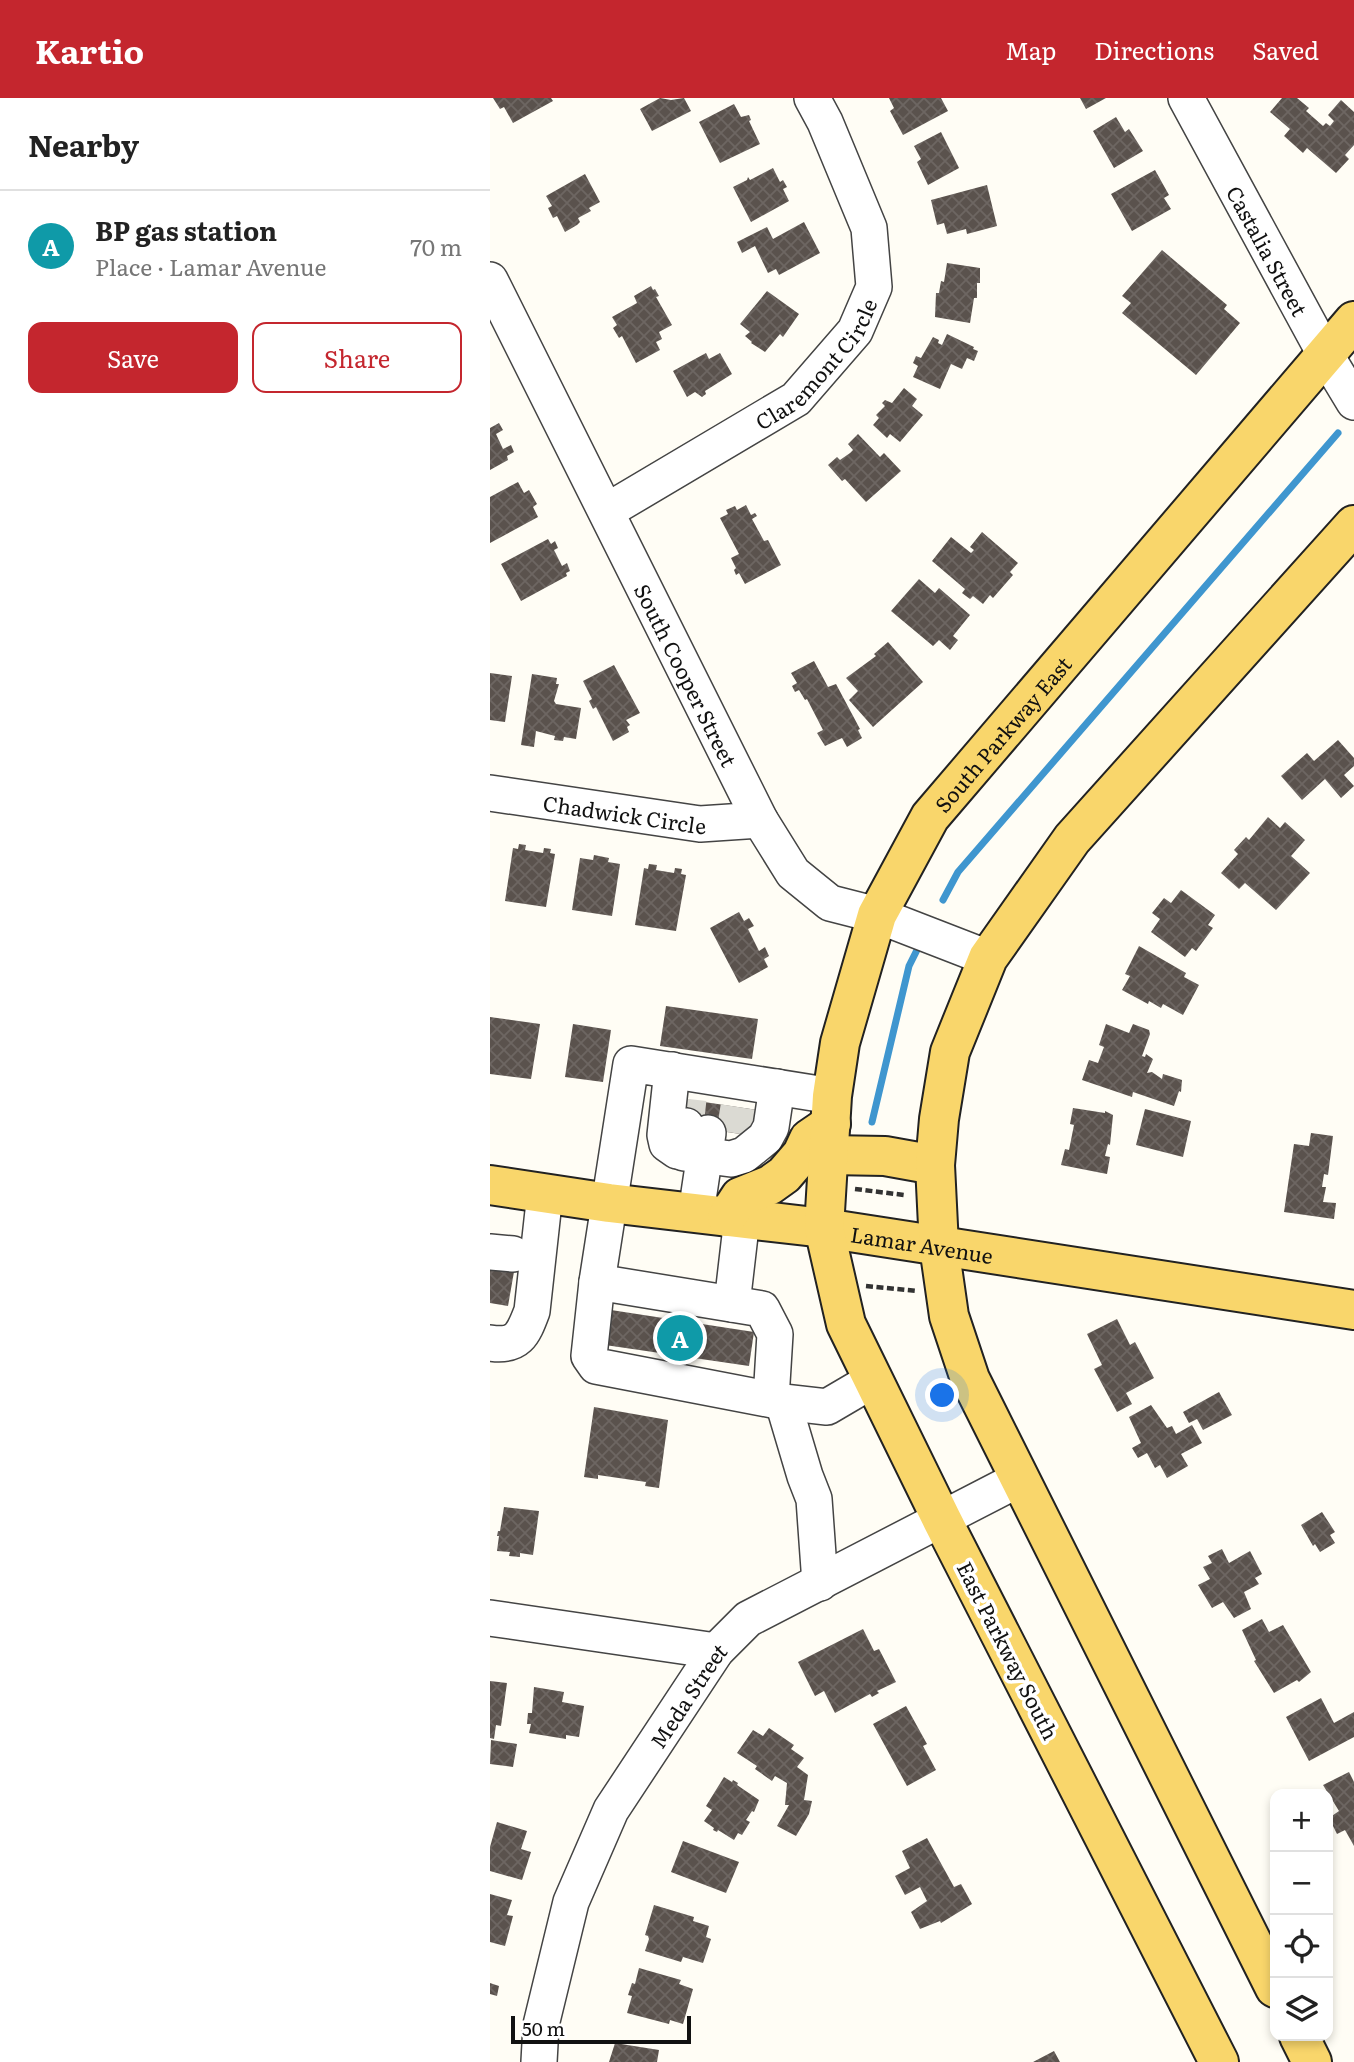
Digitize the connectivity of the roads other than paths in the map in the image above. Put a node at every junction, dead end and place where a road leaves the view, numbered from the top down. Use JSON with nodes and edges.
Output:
{"nodes":[{"id":1,"x":812,"y":98,"type":"edge"},
{"id":2,"x":1185,"y":98,"type":"edge"},
{"id":3,"x":490,"y":280,"type":"edge"},
{"id":4,"x":1354,"y":321,"type":"edge"},
{"id":5,"x":1325,"y":354,"type":"junction"},
{"id":6,"x":1354,"y":402,"type":"edge"},
{"id":7,"x":607,"y":511,"type":"junction"},
{"id":8,"x":1354,"y":525,"type":"edge"},
{"id":9,"x":490,"y":793,"type":"edge"},
{"id":10,"x":760,"y":820,"type":"junction"},
{"id":11,"x":877,"y":915,"type":"junction"},
{"id":12,"x":988,"y":958,"type":"junction"},
{"id":13,"x":777,"y":1087,"type":"junction"},
{"id":14,"x":709,"y":1113,"type":"junction"},
{"id":15,"x":831,"y":1125,"type":"junction"},
{"id":16,"x":935,"y":1166,"type":"junction"},
{"id":17,"x":490,"y":1185,"type":"edge"},
{"id":18,"x":545,"y":1193,"type":"junction"},
{"id":19,"x":609,"y":1203,"type":"junction"},
{"id":20,"x":722,"y":1216,"type":"junction"},
{"id":21,"x":824,"y":1228,"type":"junction"},
{"id":22,"x":939,"y":1246,"type":"junction"},
{"id":23,"x":597,"y":1282,"type":"junction"},
{"id":24,"x":732,"y":1304,"type":"junction"},
{"id":25,"x":1354,"y":1310,"type":"edge"},
{"id":26,"x":490,"y":1343,"type":"edge"},
{"id":27,"x":873,"y":1380,"type":"junction"},
{"id":28,"x":777,"y":1401,"type":"junction"},
{"id":29,"x":1019,"y":1479,"type":"junction"},
{"id":30,"x":942,"y":1520,"type":"junction"},
{"id":31,"x":820,"y":1583,"type":"junction"},
{"id":32,"x":490,"y":1618,"type":"edge"},
{"id":33,"x":716,"y":1651,"type":"junction"},
{"id":34,"x":1270,"y":1979,"type":"edge"},
{"id":35,"x":1302,"y":2041,"type":"edge"},
{"id":36,"x":539,"y":2062,"type":"edge"},
{"id":37,"x":1219,"y":2062,"type":"edge"},
{"id":38,"x":1312,"y":2062,"type":"edge"}],
"edges":[{"from":1,"to":7,"type":"street","name":"Claremont Circle"},
{"from":2,"to":5,"type":"street","name":"Castalia Street"},
{"from":3,"to":7,"type":"street","name":"South Cooper Street"},
{"from":4,"to":5,"type":"main road","name":"South Parkway East"},
{"from":5,"to":6,"type":"street","name":"Castalia Street"},
{"from":5,"to":11,"type":"main road","name":"South Parkway East"},
{"from":7,"to":10,"type":"street","name":"South Cooper Street"},
{"from":8,"to":12,"type":"main road"},
{"from":9,"to":10,"type":"street","name":"Chadwick Circle"},
{"from":10,"to":11,"type":"street","name":"South Cooper Street"},
{"from":11,"to":12,"type":"street","name":"South Cooper Street"},
{"from":11,"to":15,"type":"main road","name":"South Parkway East"},
{"from":12,"to":16,"type":"main road"},
{"from":13,"to":14,"type":"street"},
{"from":13,"to":14,"type":"street"},
{"from":13,"to":15,"type":"street"},
{"from":14,"to":19,"type":"street"},
{"from":14,"to":20,"type":"street"},
{"from":15,"to":16,"type":"main road"},
{"from":15,"to":20,"type":"main road"},
{"from":15,"to":21,"type":"main road","name":"South Parkway East"},
{"from":16,"to":22,"type":"main road"},
{"from":17,"to":18,"type":"main road","name":"Lamar Avenue"},
{"from":18,"to":19,"type":"main road","name":"Lamar Avenue"},
{"from":18,"to":26,"type":"street"},
{"from":19,"to":20,"type":"main road","name":"Lamar Avenue"},
{"from":19,"to":23,"type":"street"},
{"from":20,"to":21,"type":"main road","name":"Lamar Avenue"},
{"from":20,"to":24,"type":"street"},
{"from":21,"to":22,"type":"main road","name":"Lamar Avenue"},
{"from":21,"to":27,"type":"main road","name":"East Parkway South"},
{"from":22,"to":25,"type":"main road","name":"Lamar Avenue"},
{"from":22,"to":29,"type":"main road"},
{"from":23,"to":24,"type":"street"},
{"from":23,"to":28,"type":"street"},
{"from":24,"to":28,"type":"street"},
{"from":27,"to":28,"type":"street"},
{"from":27,"to":30,"type":"main road","name":"East Parkway South"},
{"from":28,"to":31,"type":"street"},
{"from":29,"to":30,"type":"street","name":"Meda Street"},
{"from":29,"to":34,"type":"main road"},
{"from":30,"to":31,"type":"street","name":"Meda Street"},
{"from":30,"to":37,"type":"main road","name":"East Parkway South"},
{"from":31,"to":33,"type":"street","name":"Meda Street"},
{"from":32,"to":33,"type":"street"},
{"from":33,"to":36,"type":"street","name":"Meda Street"},
{"from":35,"to":38,"type":"main road"}]}
